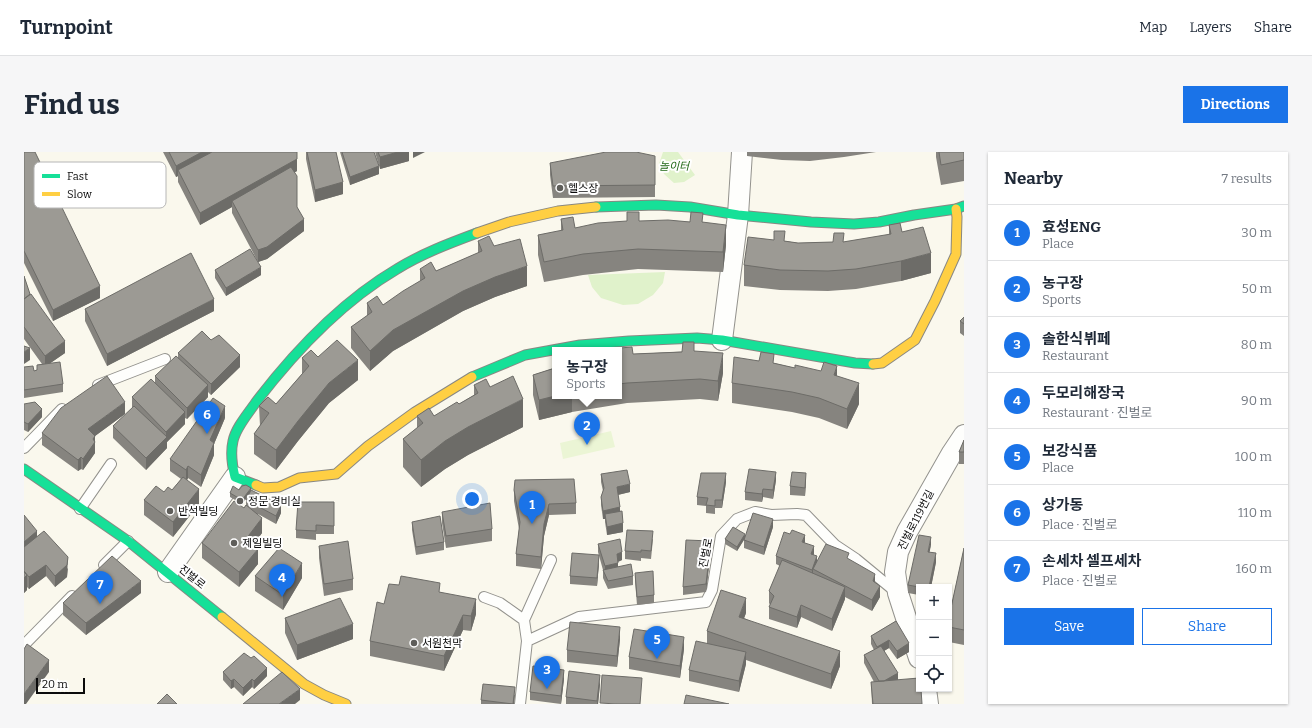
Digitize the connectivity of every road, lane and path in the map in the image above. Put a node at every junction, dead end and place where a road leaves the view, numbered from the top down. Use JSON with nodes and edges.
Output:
{"nodes":[{"id":1,"x":742,"y":152,"type":"edge"},
{"id":2,"x":960,"y":207,"type":"edge"},
{"id":3,"x":738,"y":215,"type":"junction"},
{"id":4,"x":722,"y":340,"type":"junction"},
{"id":5,"x":569,"y":347,"type":"edge"},
{"id":6,"x":552,"y":350,"type":"edge"},
{"id":7,"x":165,"y":359,"type":"dead end"},
{"id":8,"x":90,"y":390,"type":"edge"},
{"id":9,"x":68,"y":405,"type":"edge"},
{"id":10,"x":964,"y":435,"type":"edge"},
{"id":11,"x":24,"y":448,"type":"edge"},
{"id":12,"x":110,"y":464,"type":"dead end"},
{"id":13,"x":24,"y":469,"type":"edge"},
{"id":14,"x":235,"y":477,"type":"junction"},
{"id":15,"x":80,"y":509,"type":"junction"},
{"id":16,"x":128,"y":541,"type":"junction"},
{"id":17,"x":551,"y":560,"type":"dead end"},
{"id":18,"x":168,"y":572,"type":"junction"},
{"id":19,"x":96,"y":573,"type":"edge"},
{"id":20,"x":80,"y":589,"type":"edge"},
{"id":21,"x":898,"y":593,"type":"junction"},
{"id":22,"x":484,"y":597,"type":"dead end"},
{"id":23,"x":524,"y":620,"type":"junction"},
{"id":24,"x":527,"y":641,"type":"junction"},
{"id":25,"x":24,"y":645,"type":"edge"},
{"id":26,"x":918,"y":656,"type":"edge"},
{"id":27,"x":926,"y":692,"type":"edge"},
{"id":28,"x":345,"y":704,"type":"edge"},
{"id":29,"x":520,"y":704,"type":"edge"},
{"id":30,"x":928,"y":704,"type":"edge"}],
"edges":[{"from":1,"to":3,"type":"street"},
{"from":2,"to":3,"type":"street"},
{"from":2,"to":4,"type":"street"},
{"from":3,"to":4,"type":"street"},
{"from":3,"to":14,"type":"street"},
{"from":4,"to":5,"type":"street"},
{"from":6,"to":14,"type":"street"},
{"from":7,"to":8,"type":"lane"},
{"from":9,"to":11,"type":"lane"},
{"from":10,"to":21,"type":"street","name":"진벌로119번길"},
{"from":12,"to":15,"type":"lane"},
{"from":13,"to":15,"type":"street","name":"진벌로"},
{"from":14,"to":18,"type":"street"},
{"from":15,"to":16,"type":"street","name":"진벌로"},
{"from":16,"to":18,"type":"street","name":"진벌로"},
{"from":16,"to":19,"type":"lane"},
{"from":17,"to":23,"type":"lane"},
{"from":18,"to":28,"type":"street","name":"진벌로"},
{"from":20,"to":25,"type":"lane"},
{"from":21,"to":24,"type":"lane","name":"진벌로"},
{"from":21,"to":26,"type":"street","name":"진벌로119번길"},
{"from":22,"to":23,"type":"lane"},
{"from":23,"to":24,"type":"lane"},
{"from":24,"to":29,"type":"lane"},
{"from":27,"to":30,"type":"street"}]}
